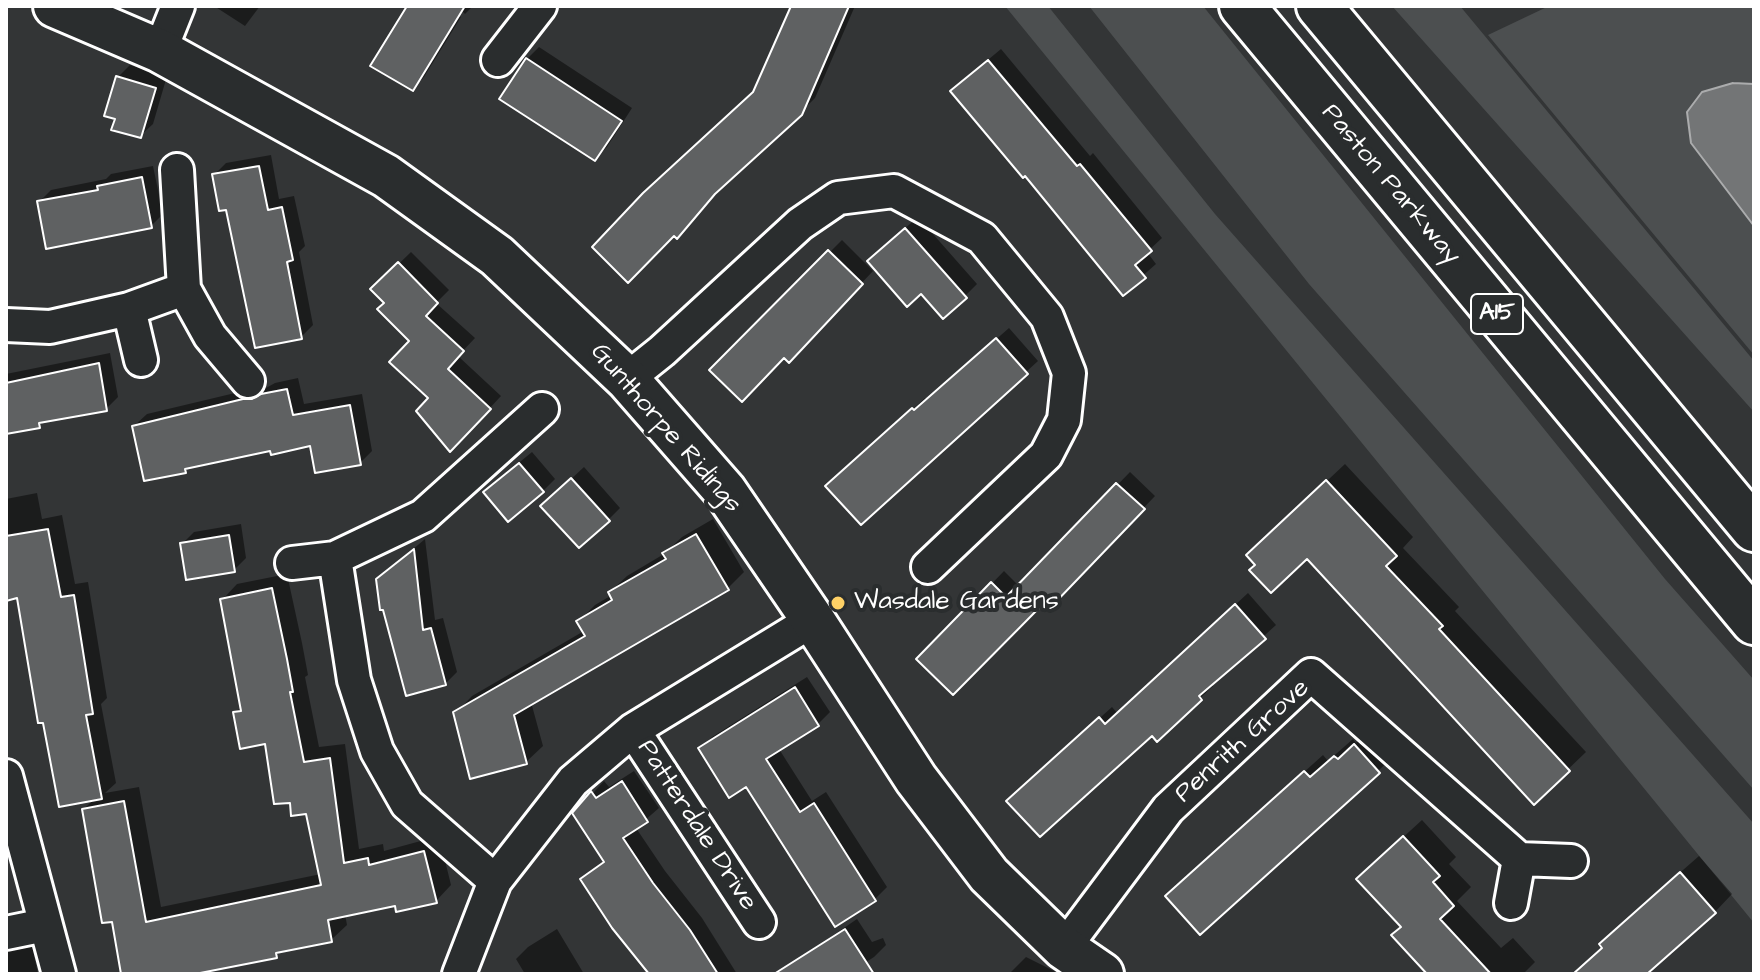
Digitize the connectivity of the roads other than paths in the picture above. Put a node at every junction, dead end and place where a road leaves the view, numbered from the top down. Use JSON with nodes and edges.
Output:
{"nodes":[{"id":1,"x":55,"y":6,"type":"edge"},
{"id":2,"x":178,"y":6,"type":"edge"},
{"id":3,"x":540,"y":6,"type":"edge"},
{"id":4,"x":1242,"y":6,"type":"edge"},
{"id":5,"x":1319,"y":6,"type":"edge"},
{"id":6,"x":160,"y":51,"type":"junction"},
{"id":7,"x":498,"y":60,"type":"dead end"},
{"id":8,"x":177,"y":170,"type":"dead end"},
{"id":9,"x":184,"y":289,"type":"junction"},
{"id":10,"x":129,"y":309,"type":"junction"},
{"id":11,"x":6,"y":325,"type":"edge"},
{"id":12,"x":141,"y":360,"type":"dead end"},
{"id":13,"x":627,"y":379,"type":"junction"},
{"id":14,"x":248,"y":381,"type":"dead end"},
{"id":15,"x":542,"y":409,"type":"dead end"},
{"id":16,"x":1754,"y":529,"type":"edge"},
{"id":17,"x":335,"y":558,"type":"junction"},
{"id":18,"x":292,"y":563,"type":"dead end"},
{"id":19,"x":928,"y":567,"type":"dead end"},
{"id":20,"x":813,"y":620,"type":"junction"},
{"id":21,"x":1754,"y":622,"type":"edge"},
{"id":22,"x":633,"y":730,"type":"junction"},
{"id":23,"x":6,"y":776,"type":"edge"},
{"id":24,"x":1519,"y":859,"type":"junction"},
{"id":25,"x":1571,"y":861,"type":"dead end"},
{"id":26,"x":495,"y":881,"type":"junction"},
{"id":27,"x":1511,"y":903,"type":"dead end"},
{"id":28,"x":759,"y":922,"type":"dead end"},
{"id":29,"x":45,"y":925,"type":"junction"},
{"id":30,"x":6,"y":933,"type":"edge"},
{"id":31,"x":1064,"y":948,"type":"junction"},
{"id":32,"x":59,"y":974,"type":"edge"},
{"id":33,"x":459,"y":974,"type":"edge"},
{"id":34,"x":1102,"y":974,"type":"edge"}],
"edges":[{"from":1,"to":6,"type":"street","name":"Gunthorpe Ridings"},
{"from":2,"to":6,"type":"street"},
{"from":3,"to":7,"type":"street"},
{"from":4,"to":21,"type":"highway","name":"Paston Parkway","number":"A15"},
{"from":5,"to":16,"type":"highway","number":"A15"},
{"from":6,"to":13,"type":"street","name":"Gunthorpe Ridings"},
{"from":8,"to":9,"type":"street"},
{"from":9,"to":10,"type":"street"},
{"from":9,"to":14,"type":"street"},
{"from":10,"to":11,"type":"street"},
{"from":10,"to":12,"type":"street"},
{"from":13,"to":19,"type":"street"},
{"from":13,"to":20,"type":"street","name":"Gunthorpe Ridings"},
{"from":15,"to":17,"type":"street"},
{"from":17,"to":18,"type":"street"},
{"from":17,"to":26,"type":"street"},
{"from":20,"to":22,"type":"street","name":"Patterdale Drive"},
{"from":20,"to":31,"type":"street","name":"Gunthorpe Ridings"},
{"from":22,"to":26,"type":"street","name":"Patterdale Drive"},
{"from":22,"to":28,"type":"street","name":"Patterdale Drive"},
{"from":23,"to":29,"type":"street"},
{"from":24,"to":25,"type":"street"},
{"from":24,"to":27,"type":"street"},
{"from":24,"to":31,"type":"street","name":"Penrith Grove"},
{"from":26,"to":33,"type":"street","name":"Patterdale Drive"},
{"from":29,"to":30,"type":"street"},
{"from":29,"to":32,"type":"street"},
{"from":31,"to":34,"type":"street","name":"Gunthorpe Ridings"}]}
